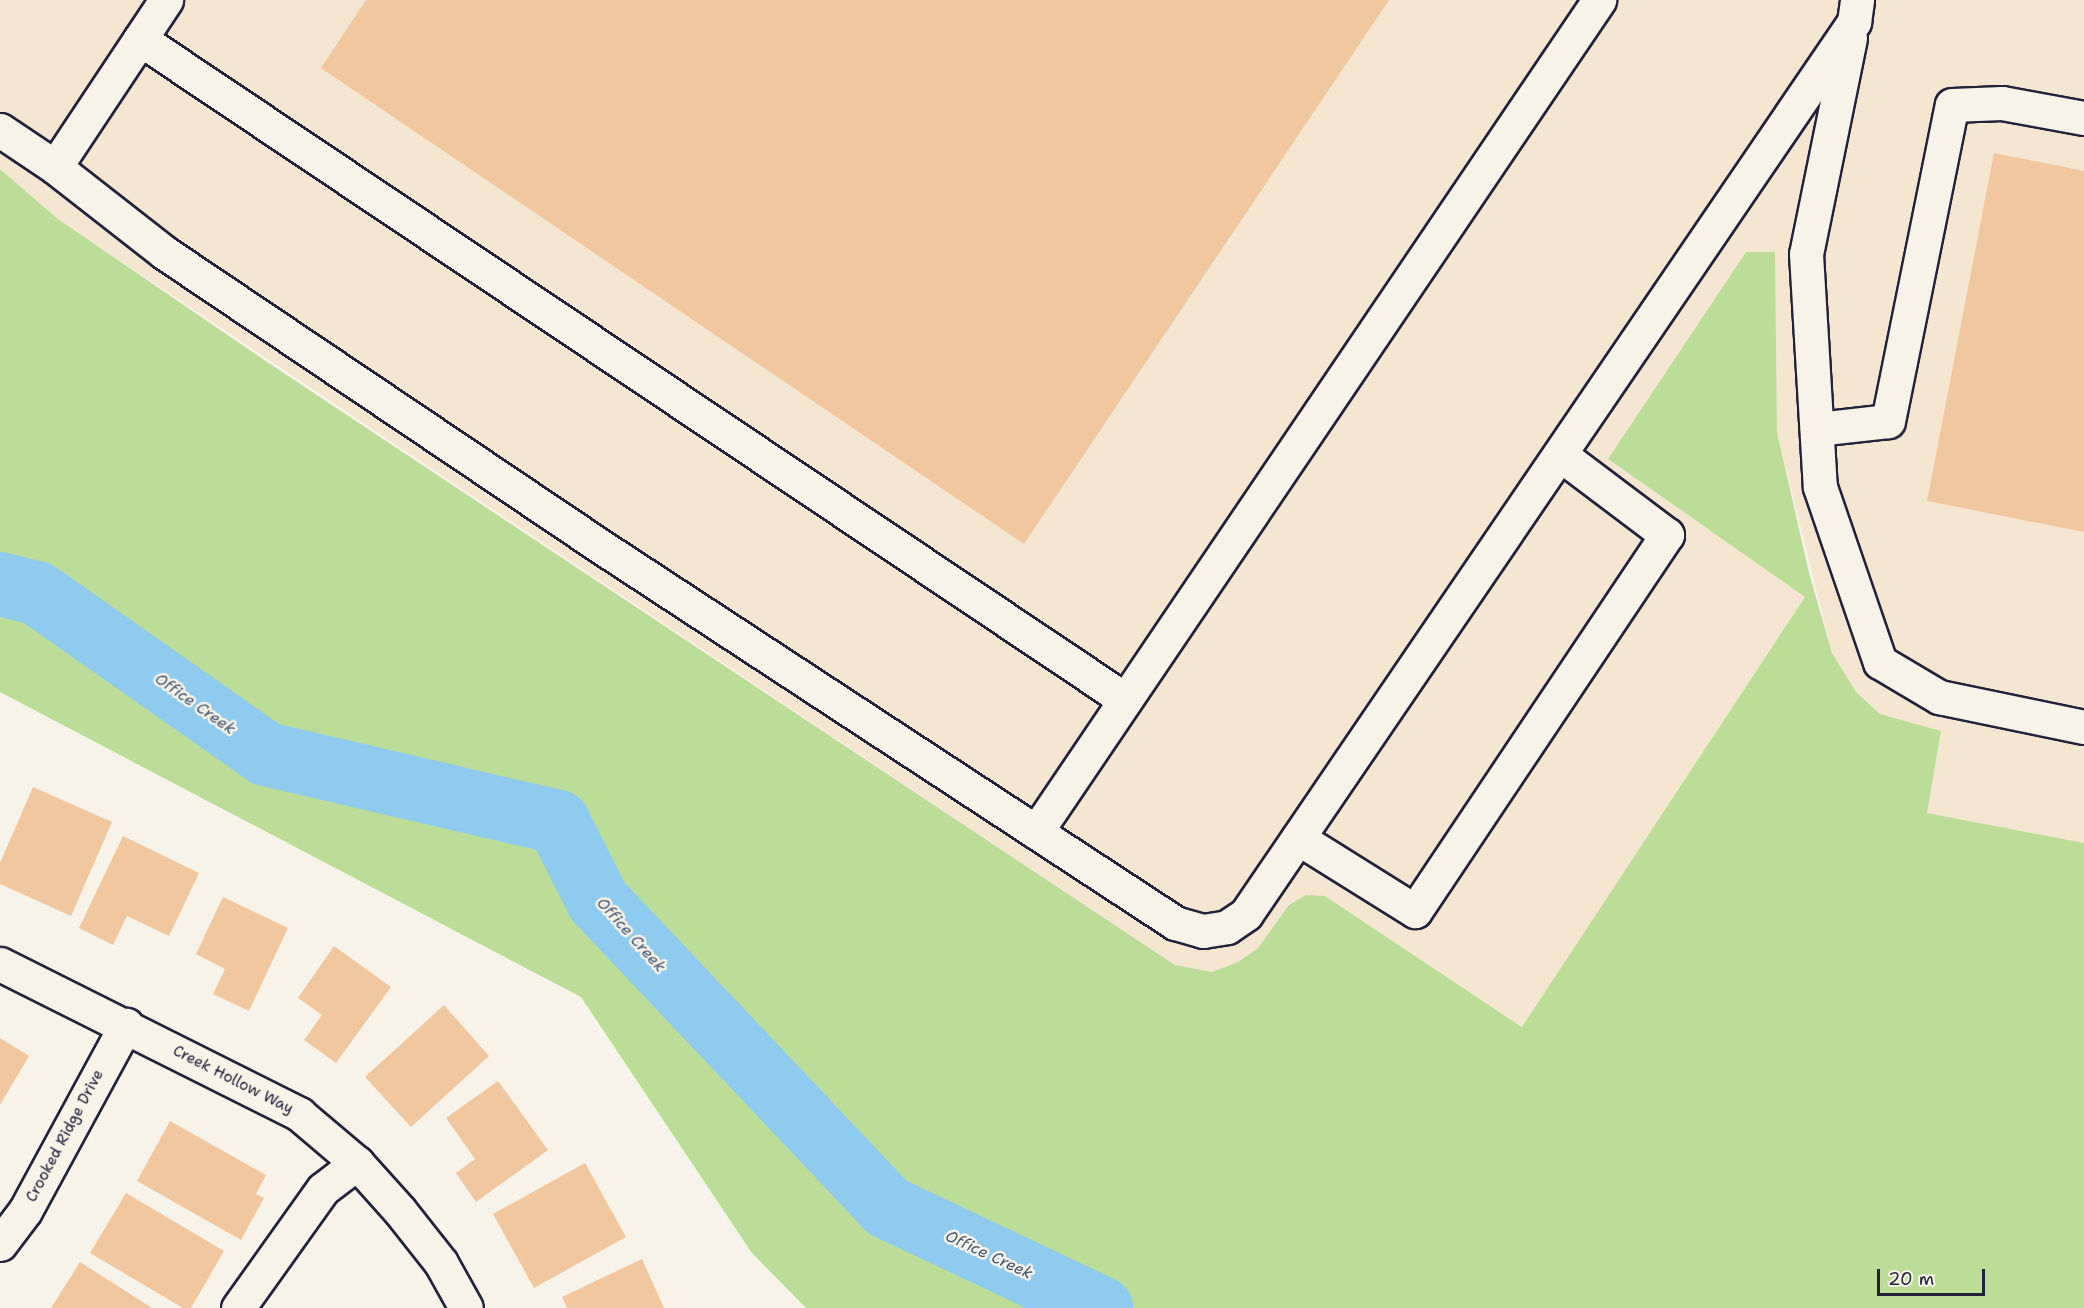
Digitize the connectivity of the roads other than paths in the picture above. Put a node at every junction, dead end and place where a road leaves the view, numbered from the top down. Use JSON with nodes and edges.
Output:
{"nodes":[{"id":1,"x":166,"y":0,"type":"edge"},
{"id":2,"x":1599,"y":0,"type":"edge"},
{"id":3,"x":1855,"y":11,"type":"edge"},
{"id":4,"x":140,"y":39,"type":"junction"},
{"id":5,"x":2084,"y":118,"type":"edge"},
{"id":6,"x":0,"y":130,"type":"edge"},
{"id":7,"x":55,"y":167,"type":"junction"},
{"id":8,"x":1817,"y":429,"type":"junction"},
{"id":9,"x":1561,"y":455,"type":"junction"},
{"id":10,"x":1124,"y":699,"type":"junction"},
{"id":11,"x":2084,"y":727,"type":"edge"},
{"id":12,"x":1036,"y":832,"type":"junction"},
{"id":13,"x":1298,"y":838,"type":"junction"},
{"id":14,"x":0,"y":964,"type":"edge"},
{"id":15,"x":126,"y":1025,"type":"junction"},
{"id":16,"x":357,"y":1163,"type":"junction"},
{"id":17,"x":0,"y":1244,"type":"edge"},
{"id":18,"x":238,"y":1308,"type":"edge"},
{"id":19,"x":466,"y":1308,"type":"edge"}],
"edges":[{"from":1,"to":4,"type":"street"},
{"from":2,"to":10,"type":"street"},
{"from":3,"to":8,"type":"street"},
{"from":3,"to":9,"type":"street"},
{"from":4,"to":7,"type":"street"},
{"from":4,"to":10,"type":"street"},
{"from":5,"to":8,"type":"street"},
{"from":6,"to":7,"type":"street"},
{"from":7,"to":12,"type":"street"},
{"from":8,"to":11,"type":"street"},
{"from":9,"to":13,"type":"street"},
{"from":9,"to":13,"type":"street"},
{"from":10,"to":12,"type":"street"},
{"from":12,"to":13,"type":"street"},
{"from":14,"to":15,"type":"street","name":"Creek Hollow Way"},
{"from":15,"to":16,"type":"street","name":"Creek Hollow Way"},
{"from":15,"to":17,"type":"street","name":"Crooked Ridge Drive"},
{"from":16,"to":18,"type":"street"},
{"from":16,"to":19,"type":"street","name":"Creek Hollow Way"}]}
